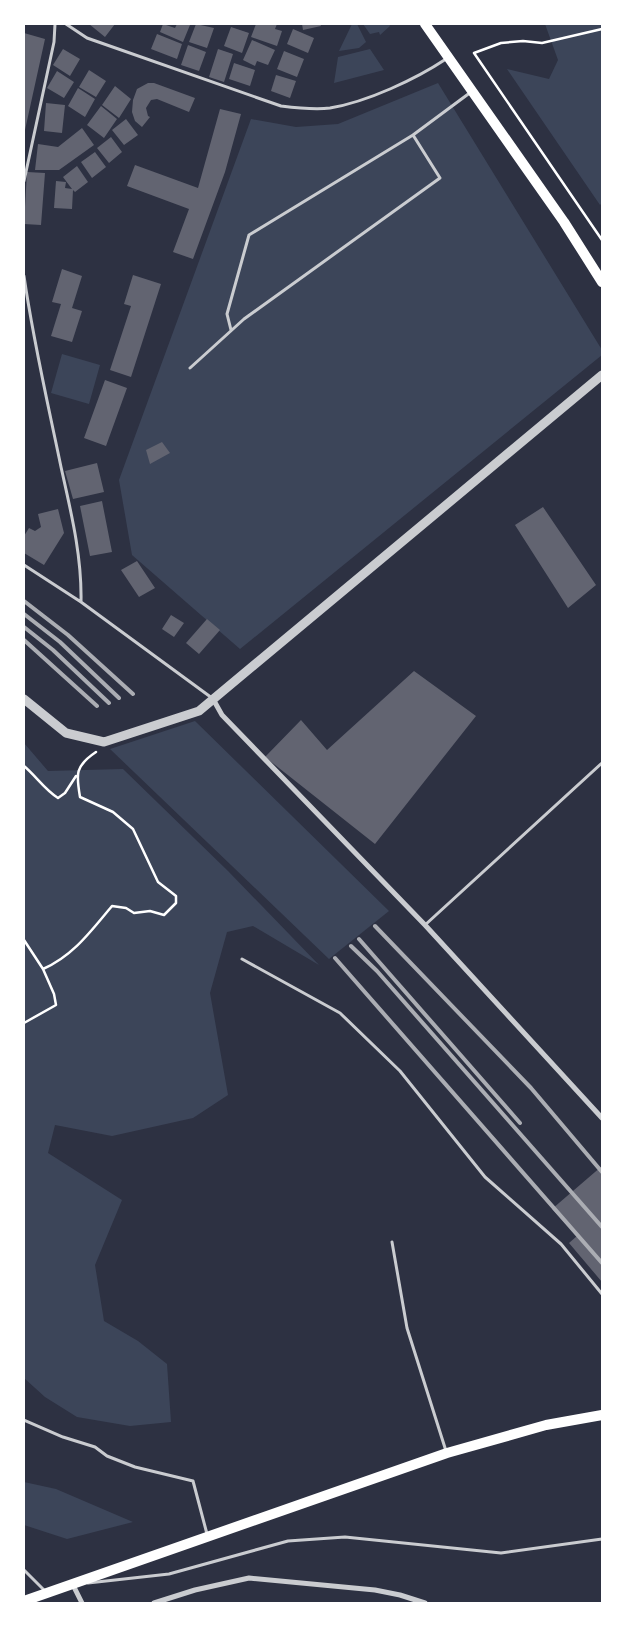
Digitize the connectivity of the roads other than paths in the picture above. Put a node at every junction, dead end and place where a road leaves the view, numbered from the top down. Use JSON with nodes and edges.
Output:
{"nodes":[{"id":1,"x":55,"y":24,"type":"edge"},
{"id":2,"x":66,"y":24,"type":"edge"},
{"id":3,"x":425,"y":24,"type":"edge"},
{"id":4,"x":449,"y":57,"type":"junction"},
{"id":5,"x":473,"y":91,"type":"junction"},
{"id":6,"x":413,"y":135,"type":"junction"},
{"id":7,"x":24,"y":181,"type":"edge"},
{"id":8,"x":24,"y":276,"type":"edge"},
{"id":9,"x":602,"y":282,"type":"edge"},
{"id":10,"x":231,"y":330,"type":"junction"},
{"id":11,"x":190,"y":368,"type":"dead end"},
{"id":12,"x":602,"y":376,"type":"edge"},
{"id":13,"x":24,"y":565,"type":"edge"},
{"id":14,"x":80,"y":602,"type":"junction"},
{"id":15,"x":213,"y":699,"type":"junction"},
{"id":16,"x":24,"y":700,"type":"edge"},
{"id":17,"x":602,"y":763,"type":"edge"},
{"id":18,"x":425,"y":925,"type":"junction"},
{"id":19,"x":242,"y":959,"type":"dead end"},
{"id":20,"x":602,"y":1118,"type":"edge"},
{"id":21,"x":392,"y":1242,"type":"dead end"},
{"id":22,"x":602,"y":1294,"type":"edge"},
{"id":23,"x":602,"y":1415,"type":"edge"},
{"id":24,"x":24,"y":1420,"type":"edge"},
{"id":25,"x":447,"y":1453,"type":"junction"},
{"id":26,"x":208,"y":1537,"type":"junction"},
{"id":27,"x":602,"y":1539,"type":"edge"},
{"id":28,"x":24,"y":1570,"type":"edge"},
{"id":29,"x":73,"y":1585,"type":"junction"},
{"id":30,"x":47,"y":1594,"type":"junction"},
{"id":31,"x":24,"y":1601,"type":"edge"},
{"id":32,"x":82,"y":1603,"type":"edge"},
{"id":33,"x":154,"y":1603,"type":"edge"},
{"id":34,"x":425,"y":1603,"type":"edge"}],
"edges":[{"from":1,"to":7,"type":"lane"},
{"from":2,"to":4,"type":"lane"},
{"from":3,"to":4,"type":"main road"},
{"from":4,"to":5,"type":"main road"},
{"from":5,"to":6,"type":"lane"},
{"from":5,"to":9,"type":"main road"},
{"from":6,"to":10,"type":"lane"},
{"from":6,"to":10,"type":"lane"},
{"from":8,"to":14,"type":"lane"},
{"from":10,"to":11,"type":"lane"},
{"from":12,"to":15,"type":"street"},
{"from":13,"to":14,"type":"lane"},
{"from":14,"to":15,"type":"lane"},
{"from":15,"to":16,"type":"street"},
{"from":15,"to":18,"type":"street"},
{"from":17,"to":18,"type":"lane"},
{"from":18,"to":20,"type":"street"},
{"from":19,"to":22,"type":"lane"},
{"from":21,"to":25,"type":"lane"},
{"from":23,"to":25,"type":"main road"},
{"from":24,"to":26,"type":"lane"},
{"from":25,"to":26,"type":"main road"},
{"from":26,"to":29,"type":"main road"},
{"from":27,"to":29,"type":"lane"},
{"from":28,"to":30,"type":"lane"},
{"from":29,"to":30,"type":"main road"},
{"from":29,"to":32,"type":"street"},
{"from":30,"to":31,"type":"main road"},
{"from":33,"to":34,"type":"street"}]}
